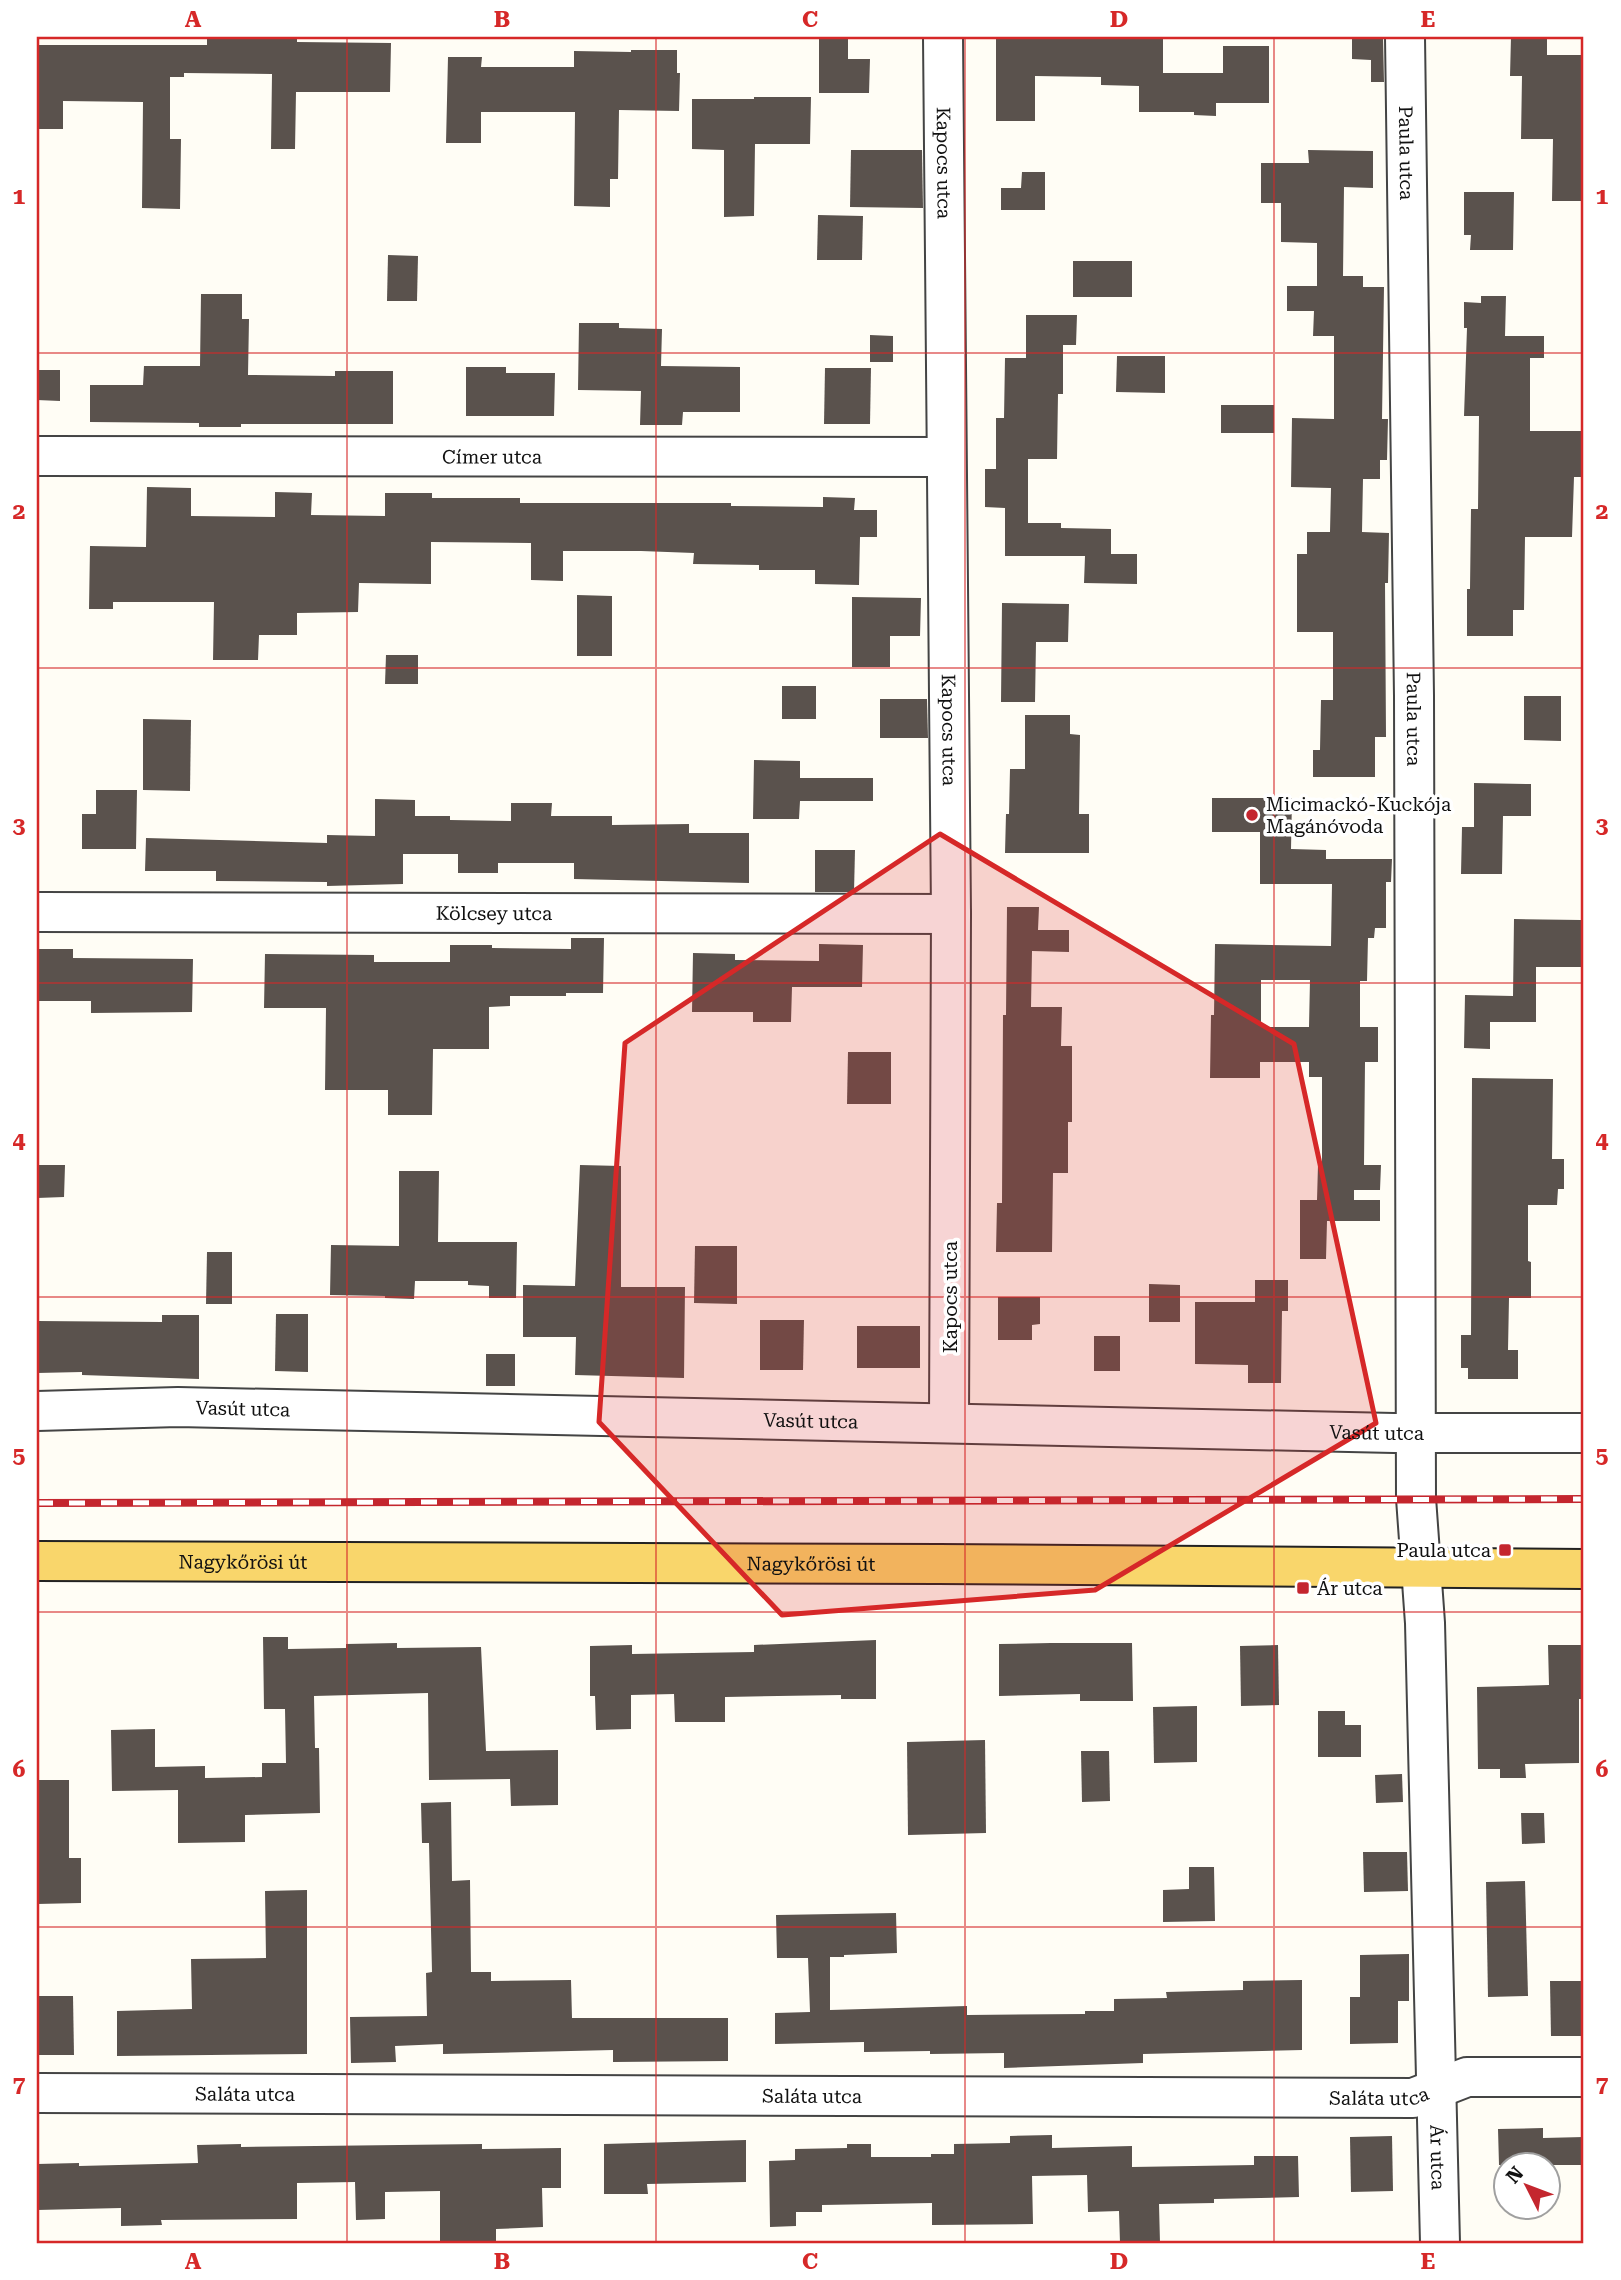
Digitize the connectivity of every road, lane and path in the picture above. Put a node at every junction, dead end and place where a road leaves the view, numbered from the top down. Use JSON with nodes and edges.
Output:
{"nodes":[{"id":1,"x":943,"y":37,"type":"edge"},
{"id":2,"x":1405,"y":37,"type":"edge"},
{"id":3,"x":37,"y":456,"type":"edge"},
{"id":4,"x":946,"y":457,"type":"junction"},
{"id":5,"x":37,"y":912,"type":"edge"},
{"id":6,"x":951,"y":914,"type":"junction"},
{"id":7,"x":37,"y":1411,"type":"edge"},
{"id":8,"x":949,"y":1423,"type":"junction"},
{"id":9,"x":1416,"y":1433,"type":"junction"},
{"id":10,"x":1584,"y":1433,"type":"edge"},
{"id":11,"x":37,"y":1561,"type":"edge"},
{"id":12,"x":1421,"y":1569,"type":"junction"},
{"id":13,"x":1584,"y":1569,"type":"edge"},
{"id":14,"x":1584,"y":2077,"type":"edge"},
{"id":15,"x":1436,"y":2087,"type":"junction"},
{"id":16,"x":37,"y":2093,"type":"edge"},
{"id":17,"x":1440,"y":2243,"type":"edge"}],
"edges":[{"from":1,"to":4,"type":"street","name":"Kapocs utca"},
{"from":2,"to":9,"type":"street","name":"Paula utca"},
{"from":3,"to":4,"type":"street","name":"Címer utca"},
{"from":4,"to":6,"type":"street","name":"Kapocs utca"},
{"from":5,"to":6,"type":"street","name":"Kölcsey utca"},
{"from":6,"to":8,"type":"street","name":"Kapocs utca"},
{"from":7,"to":8,"type":"street","name":"Vasút utca"},
{"from":8,"to":9,"type":"street","name":"Vasút utca"},
{"from":9,"to":10,"type":"street","name":"Vasút utca"},
{"from":9,"to":12,"type":"street","name":"Paula utca"},
{"from":11,"to":12,"type":"main road","name":"Nagykőrösi út"},
{"from":12,"to":13,"type":"main road","name":"Nagykőrösi út"},
{"from":12,"to":15,"type":"street","name":"Ár utca"},
{"from":14,"to":15,"type":"street","name":"Saláta utca"},
{"from":15,"to":16,"type":"street","name":"Saláta utca"},
{"from":15,"to":17,"type":"street","name":"Ár utca"}]}
